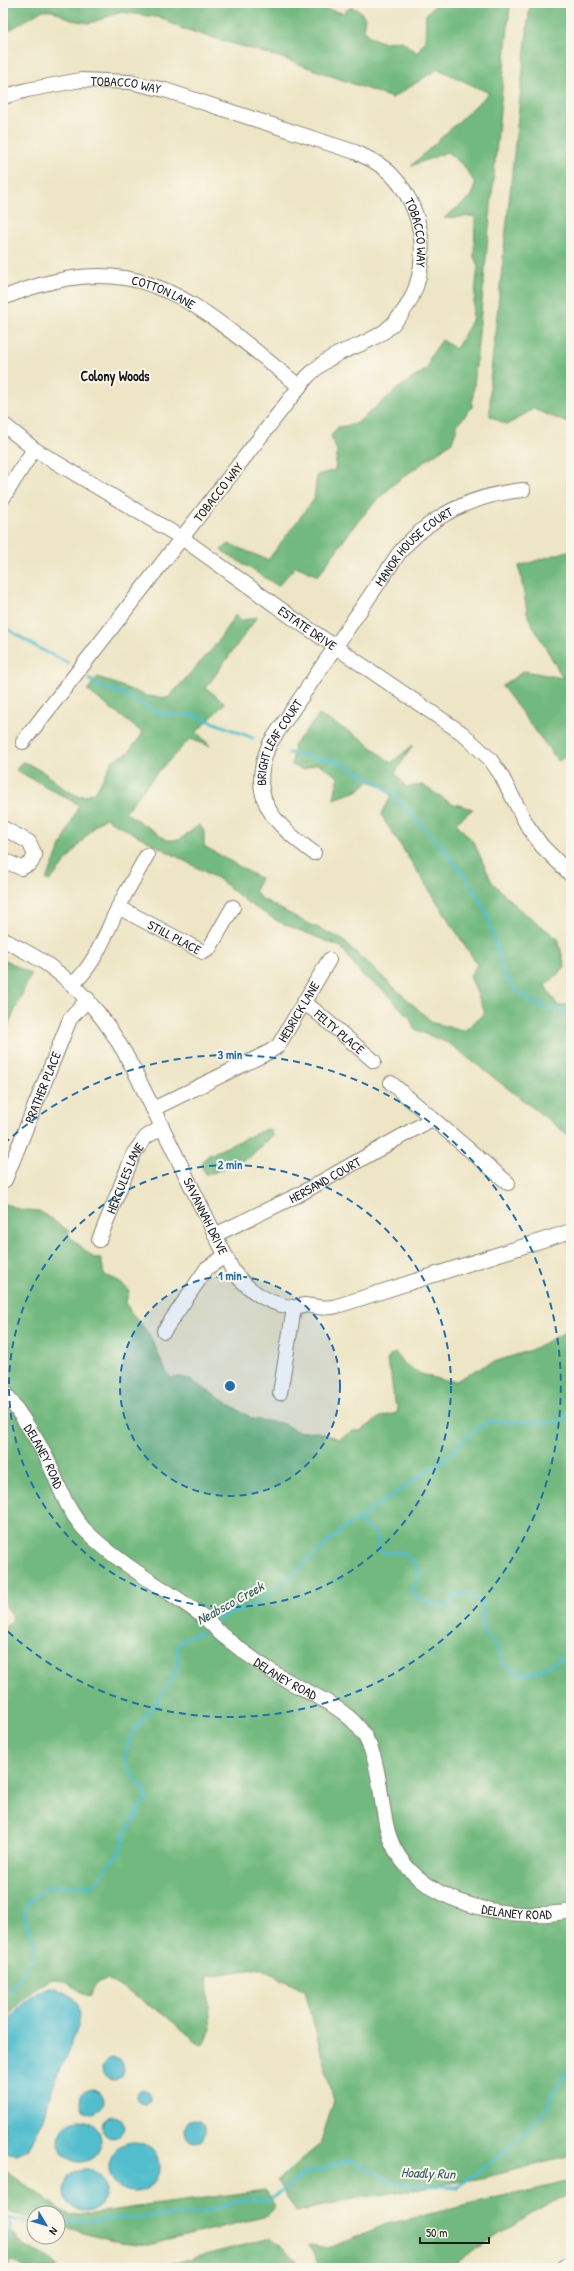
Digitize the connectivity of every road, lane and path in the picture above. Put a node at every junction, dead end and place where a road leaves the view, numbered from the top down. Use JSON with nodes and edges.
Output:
{"nodes":[{"id":1,"x":3,"y":97,"type":"edge"},
{"id":2,"x":3,"y":298,"type":"edge"},
{"id":3,"x":299,"y":386,"type":"junction"},
{"id":4,"x":3,"y":424,"type":"edge"},
{"id":5,"x":34,"y":449,"type":"junction"},
{"id":6,"x":523,"y":490,"type":"dead end"},
{"id":7,"x":3,"y":498,"type":"edge"},
{"id":8,"x":182,"y":538,"type":"junction"},
{"id":9,"x":335,"y":647,"type":"junction"},
{"id":10,"x":24,"y":742,"type":"dead end"},
{"id":11,"x":3,"y":828,"type":"edge"},
{"id":12,"x":314,"y":853,"type":"dead end"},
{"id":13,"x":147,"y":854,"type":"dead end"},
{"id":14,"x":3,"y":860,"type":"edge"},
{"id":15,"x":571,"y":875,"type":"edge"},
{"id":16,"x":118,"y":906,"type":"junction"},
{"id":17,"x":233,"y":907,"type":"dead end"},
{"id":18,"x":3,"y":940,"type":"edge"},
{"id":19,"x":329,"y":960,"type":"dead end"},
{"id":20,"x":73,"y":984,"type":"junction"},
{"id":21,"x":88,"y":999,"type":"junction"},
{"id":22,"x":303,"y":1004,"type":"junction"},
{"id":23,"x":374,"y":1061,"type":"dead end"},
{"id":24,"x":391,"y":1083,"type":"dead end"},
{"id":25,"x":154,"y":1109,"type":"junction"},
{"id":26,"x":432,"y":1119,"type":"junction"},
{"id":27,"x":162,"y":1127,"type":"junction"},
{"id":28,"x":5,"y":1180,"type":"dead end"},
{"id":29,"x":508,"y":1183,"type":"dead end"},
{"id":30,"x":571,"y":1230,"type":"edge"},
{"id":31,"x":215,"y":1235,"type":"junction"},
{"id":32,"x":100,"y":1240,"type":"dead end"},
{"id":33,"x":225,"y":1256,"type":"junction"},
{"id":34,"x":294,"y":1308,"type":"junction"},
{"id":35,"x":164,"y":1331,"type":"dead end"},
{"id":36,"x":3,"y":1389,"type":"edge"},
{"id":37,"x":280,"y":1393,"type":"dead end"},
{"id":38,"x":571,"y":1911,"type":"edge"},
{"id":39,"x":571,"y":2263,"type":"edge"},
{"id":40,"x":563,"y":2268,"type":"edge"}],
"edges":[{"from":1,"to":3,"type":"street","name":"TOBACCO WAY"},
{"from":2,"to":3,"type":"street","name":"COTTON LANE"},
{"from":3,"to":8,"type":"street","name":"TOBACCO WAY"},
{"from":4,"to":5,"type":"street","name":"ESTATE DRIVE"},
{"from":5,"to":7,"type":"street"},
{"from":5,"to":8,"type":"street","name":"ESTATE DRIVE"},
{"from":6,"to":9,"type":"street","name":"MANOR HOUSE COURT"},
{"from":8,"to":9,"type":"street","name":"ESTATE DRIVE"},
{"from":8,"to":10,"type":"street","name":"TOBACCO WAY"},
{"from":9,"to":12,"type":"street","name":"BRIGHT LEAF COURT"},
{"from":9,"to":15,"type":"street","name":"ESTATE DRIVE"},
{"from":11,"to":14,"type":"street"},
{"from":13,"to":16,"type":"street"},
{"from":16,"to":17,"type":"street","name":"STILL PLACE"},
{"from":16,"to":20,"type":"street"},
{"from":18,"to":20,"type":"street","name":"SAVANNAH DRIVE"},
{"from":19,"to":22,"type":"street","name":"HEDRICK LANE"},
{"from":20,"to":21,"type":"street","name":"SAVANNAH DRIVE"},
{"from":21,"to":25,"type":"street","name":"SAVANNAH DRIVE"},
{"from":21,"to":28,"type":"street","name":"PRATHER PLACE"},
{"from":22,"to":23,"type":"street","name":"FELTY PLACE"},
{"from":22,"to":25,"type":"street","name":"HEDRICK LANE"},
{"from":24,"to":26,"type":"street"},
{"from":25,"to":27,"type":"street","name":"SAVANNAH DRIVE"},
{"from":26,"to":29,"type":"street"},
{"from":26,"to":31,"type":"street","name":"HERSAND COURT"},
{"from":27,"to":31,"type":"street","name":"SAVANNAH DRIVE"},
{"from":27,"to":32,"type":"street","name":"HERCULES LANE"},
{"from":30,"to":34,"type":"street","name":"SAVANNAH DRIVE"},
{"from":31,"to":33,"type":"street","name":"SAVANNAH DRIVE"},
{"from":33,"to":34,"type":"street","name":"SAVANNAH DRIVE"},
{"from":33,"to":35,"type":"street"},
{"from":34,"to":37,"type":"street"},
{"from":36,"to":38,"type":"street","name":"DELANEY ROAD"},
{"from":39,"to":40,"type":"street"}]}
